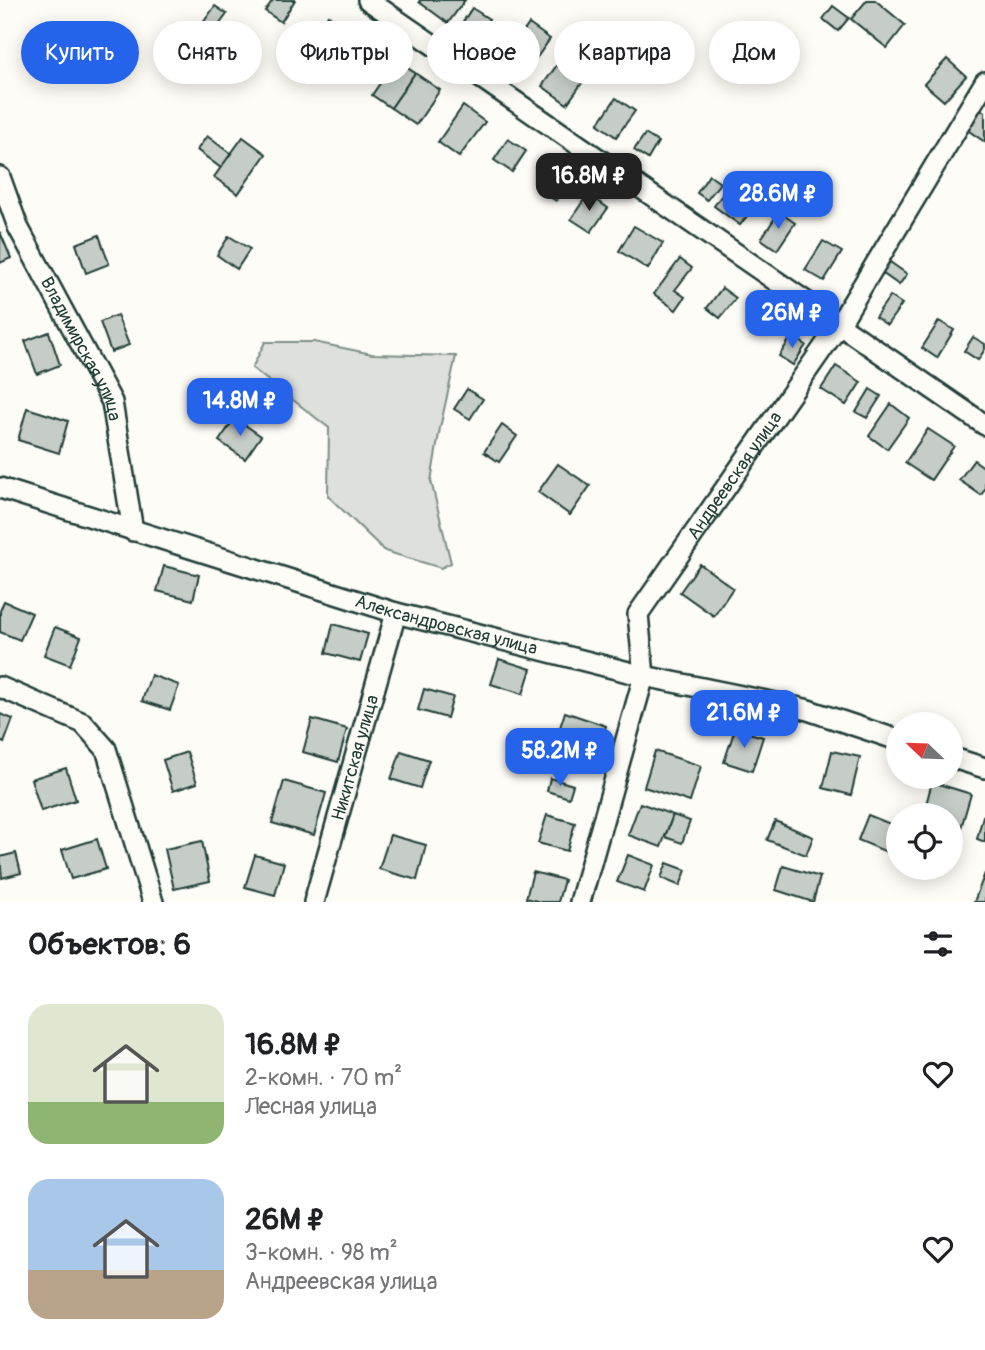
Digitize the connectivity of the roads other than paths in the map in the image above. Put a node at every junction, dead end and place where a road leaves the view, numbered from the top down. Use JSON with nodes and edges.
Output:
{"nodes":[{"id":1,"x":368,"y":0,"type":"edge"},
{"id":2,"x":985,"y":82,"type":"edge"},
{"id":3,"x":0,"y":177,"type":"edge"},
{"id":4,"x":839,"y":325,"type":"junction"},
{"id":5,"x":985,"y":425,"type":"edge"},
{"id":6,"x":0,"y":488,"type":"edge"},
{"id":7,"x":133,"y":531,"type":"junction"},
{"id":8,"x":396,"y":613,"type":"junction"},
{"id":9,"x":644,"y":676,"type":"junction"},
{"id":10,"x":0,"y":687,"type":"edge"},
{"id":11,"x":886,"y":736,"type":"edge"},
{"id":12,"x":963,"y":761,"type":"edge"},
{"id":13,"x":985,"y":768,"type":"edge"},
{"id":14,"x":153,"y":902,"type":"edge"},
{"id":15,"x":314,"y":902,"type":"edge"},
{"id":16,"x":580,"y":902,"type":"edge"}],
"edges":[{"from":1,"to":4,"type":"street"},
{"from":2,"to":4,"type":"street","name":"Андреевская улица"},
{"from":3,"to":7,"type":"street","name":"Владимирская улица"},
{"from":4,"to":5,"type":"street"},
{"from":4,"to":9,"type":"street","name":"Андреевская улица"},
{"from":6,"to":7,"type":"street","name":"Александровская улица"},
{"from":7,"to":8,"type":"street","name":"Александровская улица"},
{"from":8,"to":9,"type":"street","name":"Александровская улица"},
{"from":8,"to":15,"type":"street","name":"Никитская улица"},
{"from":9,"to":11,"type":"street","name":"Александровская улица"},
{"from":9,"to":16,"type":"street","name":"Андреевская улица"},
{"from":10,"to":14,"type":"street"},
{"from":12,"to":13,"type":"street"}]}
